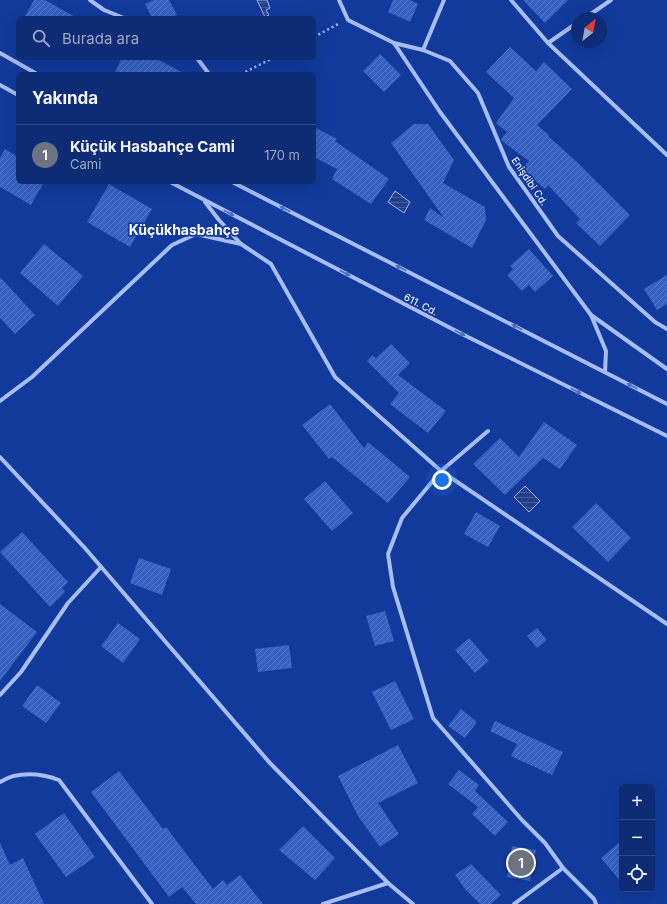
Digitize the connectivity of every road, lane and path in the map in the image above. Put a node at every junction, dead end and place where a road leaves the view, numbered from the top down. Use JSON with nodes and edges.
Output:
{"nodes":[{"id":1,"x":90,"y":0,"type":"edge"},
{"id":2,"x":339,"y":0,"type":"edge"},
{"id":3,"x":444,"y":0,"type":"edge"},
{"id":4,"x":511,"y":0,"type":"edge"},
{"id":5,"x":611,"y":0,"type":"edge"},
{"id":6,"x":594,"y":12,"type":"edge"},
{"id":7,"x":119,"y":16,"type":"edge"},
{"id":8,"x":348,"y":20,"type":"junction"},
{"id":9,"x":571,"y":27,"type":"edge"},
{"id":10,"x":316,"y":36,"type":"edge"},
{"id":11,"x":394,"y":43,"type":"junction"},
{"id":12,"x":548,"y":43,"type":"junction"},
{"id":13,"x":423,"y":50,"type":"junction"},
{"id":14,"x":0,"y":53,"type":"edge"},
{"id":15,"x":198,"y":60,"type":"edge"},
{"id":16,"x":268,"y":60,"type":"edge"},
{"id":17,"x":33,"y":72,"type":"edge"},
{"id":18,"x":208,"y":72,"type":"edge"},
{"id":19,"x":245,"y":72,"type":"edge"},
{"id":20,"x":0,"y":84,"type":"edge"},
{"id":21,"x":16,"y":95,"type":"edge"},
{"id":22,"x":667,"y":155,"type":"edge"},
{"id":23,"x":174,"y":184,"type":"edge"},
{"id":24,"x":236,"y":184,"type":"edge"},
{"id":25,"x":204,"y":200,"type":"junction"},
{"id":26,"x":241,"y":244,"type":"junction"},
{"id":27,"x":591,"y":315,"type":"junction"},
{"id":28,"x":667,"y":329,"type":"edge"},
{"id":29,"x":667,"y":369,"type":"edge"},
{"id":30,"x":605,"y":372,"type":"junction"},
{"id":31,"x":0,"y":401,"type":"edge"},
{"id":32,"x":667,"y":404,"type":"edge"},
{"id":33,"x":488,"y":431,"type":"dead end"},
{"id":34,"x":667,"y":436,"type":"edge"},
{"id":35,"x":0,"y":457,"type":"edge"},
{"id":36,"x":441,"y":471,"type":"junction"},
{"id":37,"x":101,"y":567,"type":"junction"},
{"id":38,"x":667,"y":624,"type":"edge"},
{"id":39,"x":0,"y":695,"type":"edge"},
{"id":40,"x":0,"y":782,"type":"edge"},
{"id":41,"x":563,"y":868,"type":"junction"},
{"id":42,"x":388,"y":883,"type":"junction"},
{"id":43,"x":152,"y":904,"type":"edge"},
{"id":44,"x":323,"y":904,"type":"edge"},
{"id":45,"x":413,"y":904,"type":"edge"},
{"id":46,"x":514,"y":904,"type":"edge"},
{"id":47,"x":596,"y":904,"type":"edge"}],
"edges":[{"from":1,"to":7,"type":"street"},
{"from":2,"to":8,"type":"street"},
{"from":3,"to":13,"type":"street"},
{"from":4,"to":12,"type":"street"},
{"from":5,"to":6,"type":"street"},
{"from":8,"to":10,"type":"path"},
{"from":8,"to":11,"type":"street","name":"Enişdibi Cd."},
{"from":9,"to":12,"type":"street"},
{"from":11,"to":13,"type":"street","name":"Enişdibi Cd."},
{"from":11,"to":27,"type":"street","name":"Enişdibi Cd."},
{"from":12,"to":22,"type":"street"},
{"from":13,"to":28,"type":"street","name":"Enişdibi Cd."},
{"from":14,"to":17,"type":"street"},
{"from":15,"to":18,"type":"street"},
{"from":16,"to":19,"type":"path"},
{"from":20,"to":21,"type":"street"},
{"from":23,"to":25,"type":"street","name":"611. Cd."},
{"from":30,"to":24,"type":"street","one_way":true},
{"from":25,"to":26,"type":"street"},
{"from":25,"to":34,"type":"street","name":"611. Cd.","one_way":true},
{"from":26,"to":31,"type":"street"},
{"from":26,"to":36,"type":"street"},
{"from":27,"to":29,"type":"street"},
{"from":27,"to":30,"type":"street","name":"Enişdibi Cd."},
{"from":32,"to":30,"type":"street","one_way":true},
{"from":33,"to":36,"type":"street"},
{"from":35,"to":37,"type":"street"},
{"from":36,"to":38,"type":"street"},
{"from":36,"to":41,"type":"street"},
{"from":37,"to":39,"type":"street"},
{"from":37,"to":42,"type":"street"},
{"from":40,"to":43,"type":"street"},
{"from":41,"to":46,"type":"street"},
{"from":41,"to":47,"type":"street"},
{"from":42,"to":44,"type":"street"},
{"from":42,"to":45,"type":"street"}]}
